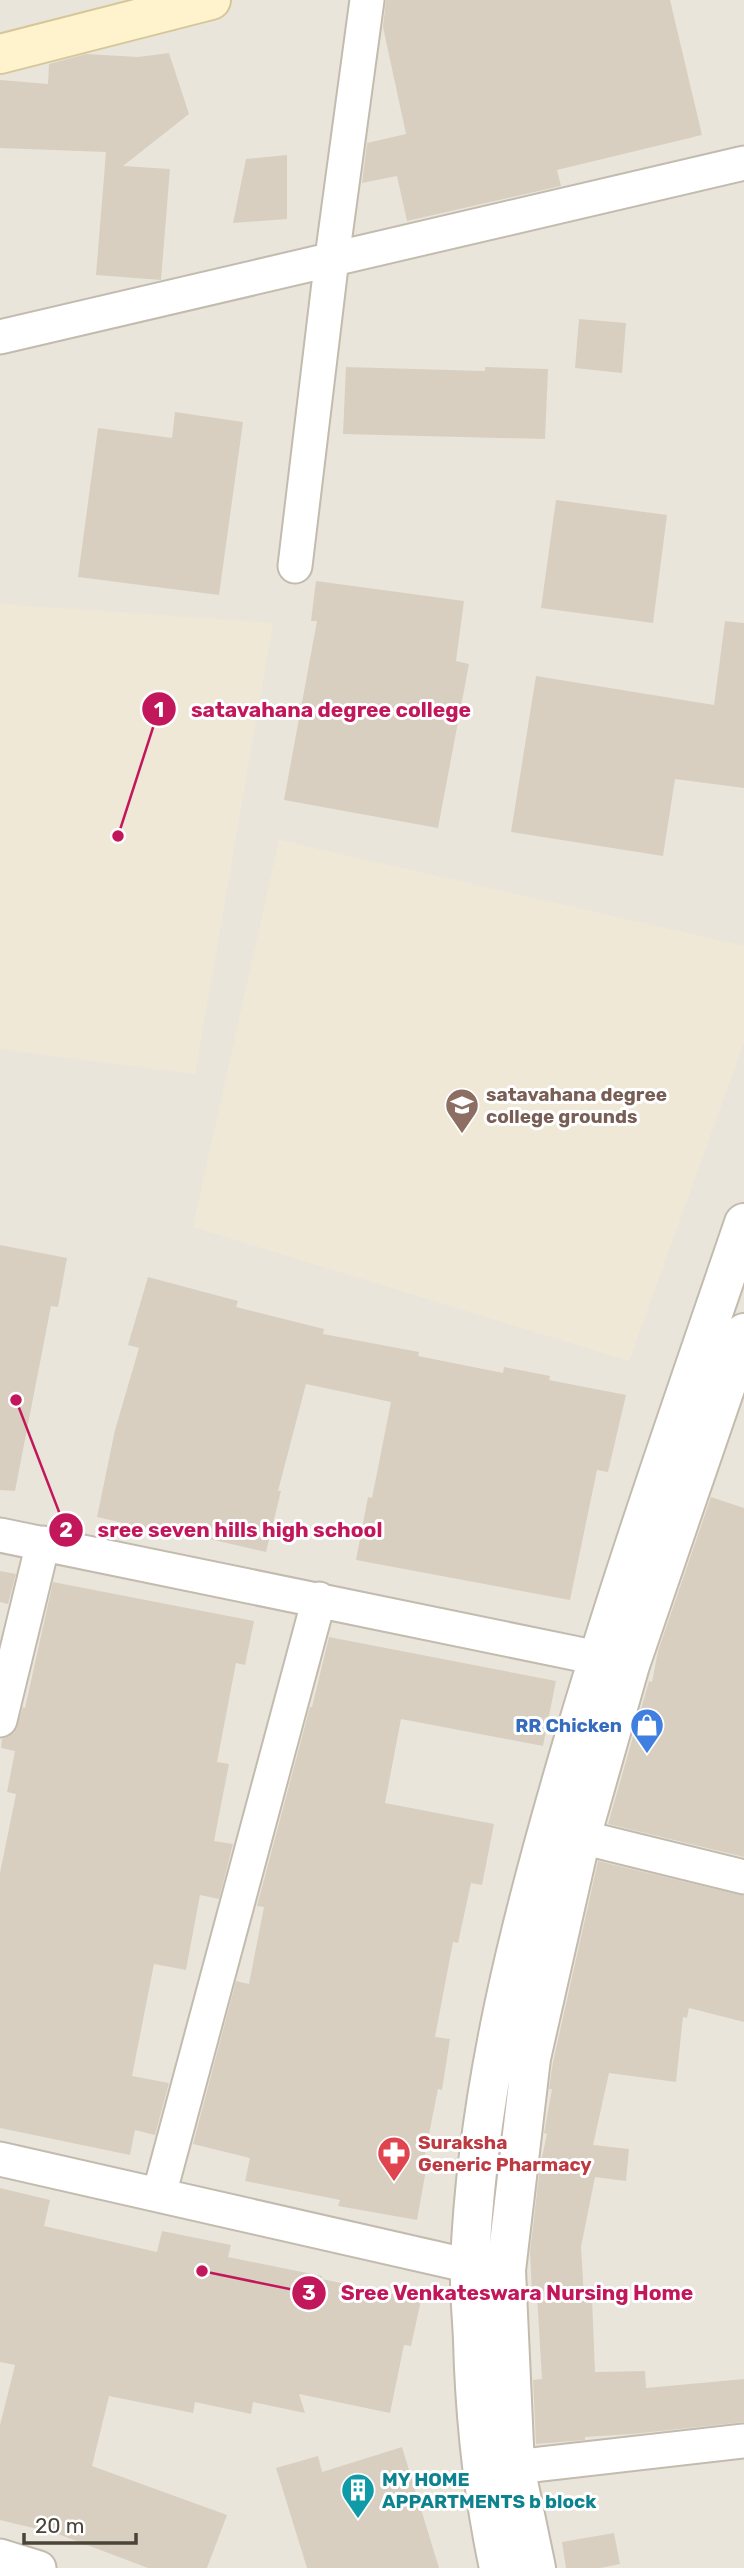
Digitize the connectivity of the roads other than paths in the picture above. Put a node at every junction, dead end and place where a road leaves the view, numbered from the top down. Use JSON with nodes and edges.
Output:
{"nodes":[{"id":1,"x":211,"y":0,"type":"edge"},
{"id":2,"x":367,"y":0,"type":"edge"},
{"id":3,"x":0,"y":54,"type":"edge"},
{"id":4,"x":744,"y":163,"type":"edge"},
{"id":5,"x":332,"y":257,"type":"junction"},
{"id":6,"x":0,"y":337,"type":"edge"},
{"id":7,"x":295,"y":566,"type":"dead end"},
{"id":8,"x":744,"y":1223,"type":"edge"},
{"id":9,"x":744,"y":1334,"type":"edge"},
{"id":10,"x":0,"y":1535,"type":"edge"},
{"id":11,"x":43,"y":1543,"type":"junction"},
{"id":12,"x":319,"y":1599,"type":"junction"},
{"id":13,"x":598,"y":1658,"type":"junction"},
{"id":14,"x":0,"y":1720,"type":"edge"},
{"id":15,"x":580,"y":1837,"type":"junction"},
{"id":16,"x":744,"y":1877,"type":"edge"},
{"id":17,"x":0,"y":2160,"type":"edge"},
{"id":18,"x":159,"y":2196,"type":"junction"},
{"id":19,"x":488,"y":2268,"type":"junction"},
{"id":20,"x":744,"y":2441,"type":"edge"},
{"id":21,"x":514,"y":2467,"type":"junction"},
{"id":22,"x":0,"y":2556,"type":"edge"},
{"id":23,"x":39,"y":2568,"type":"edge"},
{"id":24,"x":499,"y":2568,"type":"edge"},
{"id":25,"x":536,"y":2568,"type":"edge"}],
"edges":[{"from":1,"to":3,"type":"main road"},
{"from":2,"to":5,"type":"street"},
{"from":4,"to":5,"type":"street"},
{"from":5,"to":6,"type":"street"},
{"from":5,"to":7,"type":"street"},
{"from":8,"to":13,"type":"street"},
{"from":9,"to":15,"type":"street"},
{"from":10,"to":11,"type":"street"},
{"from":11,"to":12,"type":"street"},
{"from":11,"to":14,"type":"street"},
{"from":12,"to":13,"type":"street"},
{"from":12,"to":18,"type":"street"},
{"from":13,"to":19,"type":"street"},
{"from":15,"to":16,"type":"street"},
{"from":15,"to":19,"type":"street"},
{"from":17,"to":18,"type":"street"},
{"from":18,"to":19,"type":"street"},
{"from":19,"to":21,"type":"street"},
{"from":19,"to":24,"type":"street"},
{"from":20,"to":21,"type":"street"},
{"from":21,"to":25,"type":"street"},
{"from":22,"to":23,"type":"street"}]}
